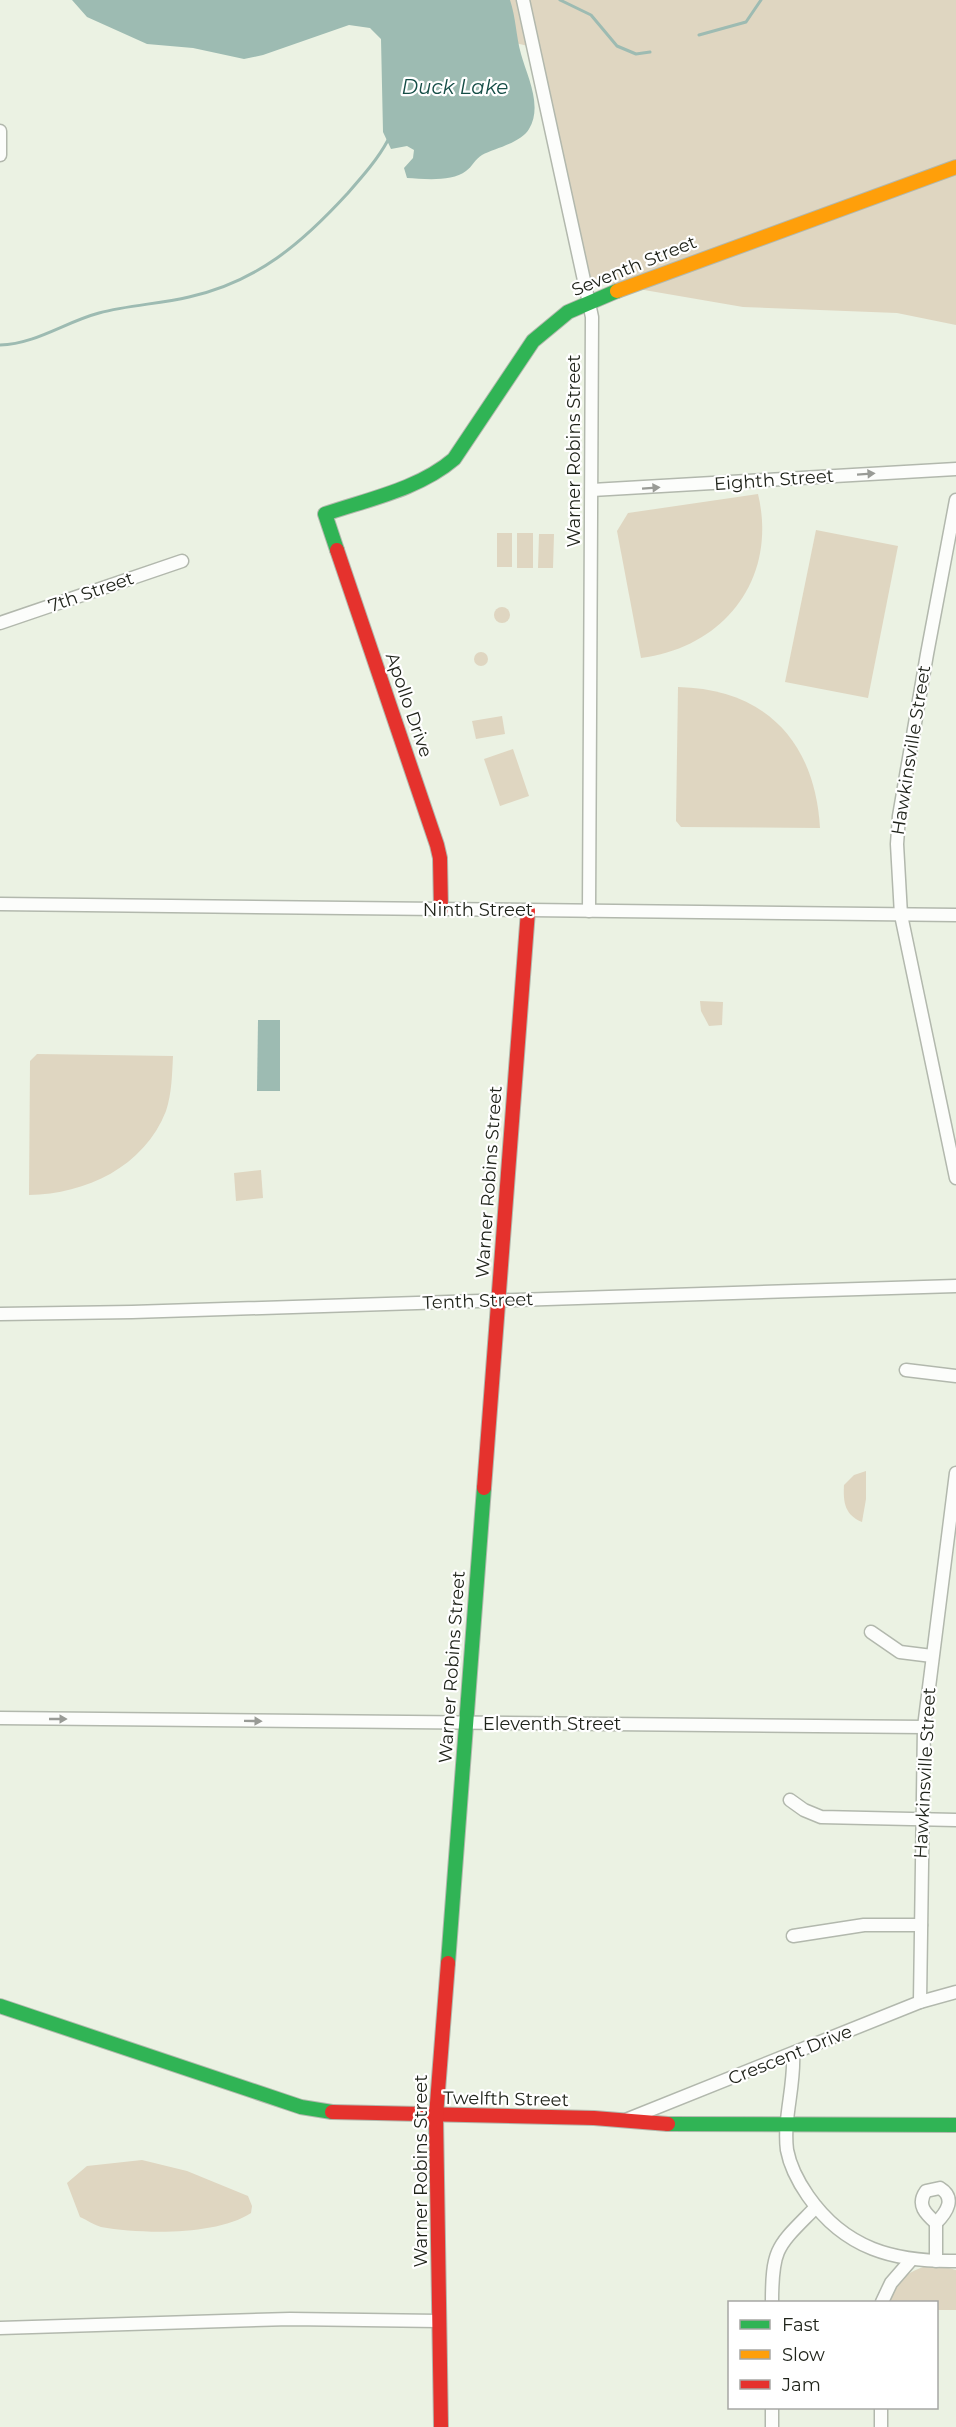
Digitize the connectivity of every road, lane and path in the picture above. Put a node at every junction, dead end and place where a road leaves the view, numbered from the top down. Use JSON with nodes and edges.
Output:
{"nodes":[{"id":1,"x":524,"y":0,"type":"edge"},
{"id":2,"x":0,"y":131,"type":"edge"},
{"id":3,"x":0,"y":155,"type":"edge"},
{"id":4,"x":956,"y":167,"type":"edge"},
{"id":5,"x":590,"y":302,"type":"junction"},
{"id":6,"x":956,"y":469,"type":"edge"},
{"id":7,"x":592,"y":490,"type":"junction"},
{"id":8,"x":956,"y":500,"type":"edge"},
{"id":9,"x":325,"y":514,"type":"joint"},
{"id":10,"x":182,"y":561,"type":"dead end"},
{"id":11,"x":0,"y":623,"type":"edge"},
{"id":12,"x":0,"y":904,"type":"edge"},
{"id":13,"x":441,"y":910,"type":"junction"},
{"id":14,"x":528,"y":911,"type":"junction"},
{"id":15,"x":589,"y":911,"type":"junction"},
{"id":16,"x":900,"y":915,"type":"junction"},
{"id":17,"x":956,"y":915,"type":"edge"},
{"id":18,"x":956,"y":1178,"type":"edge"},
{"id":19,"x":956,"y":1286,"type":"edge"},
{"id":20,"x":497,"y":1300,"type":"junction"},
{"id":21,"x":0,"y":1314,"type":"edge"},
{"id":22,"x":906,"y":1370,"type":"dead end"},
{"id":23,"x":956,"y":1376,"type":"edge"},
{"id":24,"x":956,"y":1473,"type":"edge"},
{"id":25,"x":871,"y":1632,"type":"dead end"},
{"id":26,"x":932,"y":1656,"type":"junction"},
{"id":27,"x":0,"y":1718,"type":"edge"},
{"id":28,"x":465,"y":1724,"type":"junction"},
{"id":29,"x":924,"y":1727,"type":"junction"},
{"id":30,"x":790,"y":1800,"type":"dead end"},
{"id":31,"x":922,"y":1820,"type":"junction"},
{"id":32,"x":956,"y":1820,"type":"edge"},
{"id":33,"x":921,"y":1925,"type":"junction"},
{"id":34,"x":793,"y":1936,"type":"dead end"},
{"id":35,"x":956,"y":1992,"type":"edge"},
{"id":36,"x":920,"y":2002,"type":"junction"},
{"id":37,"x":0,"y":2006,"type":"edge"},
{"id":38,"x":793,"y":2054,"type":"junction"},
{"id":39,"x":436,"y":2116,"type":"junction"},
{"id":40,"x":624,"y":2121,"type":"junction"},
{"id":41,"x":956,"y":2125,"type":"edge"},
{"id":42,"x":786,"y":2126,"type":"junction"},
{"id":43,"x":816,"y":2207,"type":"junction"},
{"id":44,"x":936,"y":2223,"type":"dead end"},
{"id":45,"x":911,"y":2260,"type":"junction"},
{"id":46,"x":936,"y":2261,"type":"junction"},
{"id":47,"x":956,"y":2261,"type":"edge"},
{"id":48,"x":772,"y":2301,"type":"edge"},
{"id":49,"x":882,"y":2301,"type":"edge"},
{"id":50,"x":439,"y":2322,"type":"junction"},
{"id":51,"x":0,"y":2328,"type":"edge"},
{"id":52,"x":772,"y":2409,"type":"edge"},
{"id":53,"x":881,"y":2409,"type":"edge"},
{"id":54,"x":441,"y":2427,"type":"edge"},
{"id":55,"x":772,"y":2427,"type":"edge"},
{"id":56,"x":881,"y":2427,"type":"edge"}],
"edges":[{"from":1,"to":5,"type":"street","name":"Warner Robins Street"},
{"from":2,"to":3,"type":"street"},
{"from":4,"to":5,"type":"street","name":"Seventh Street"},
{"from":5,"to":7,"type":"street","name":"Warner Robins Street"},
{"from":5,"to":9,"type":"street","name":"Seventh Street"},
{"from":7,"to":6,"type":"street","name":"Eighth Street","one_way":true},
{"from":7,"to":15,"type":"street","name":"Warner Robins Street"},
{"from":8,"to":16,"type":"street","name":"Hawkinsville Street"},
{"from":9,"to":13,"type":"street","name":"Apollo Drive"},
{"from":10,"to":11,"type":"street","name":"7th Street"},
{"from":12,"to":13,"type":"street","name":"Ninth Street"},
{"from":13,"to":14,"type":"street","name":"Ninth Street"},
{"from":14,"to":15,"type":"street","name":"Ninth Street"},
{"from":14,"to":20,"type":"street","name":"Warner Robins Street"},
{"from":15,"to":16,"type":"street","name":"Ninth Street"},
{"from":16,"to":17,"type":"street","name":"Ninth Street"},
{"from":16,"to":18,"type":"street","name":"Hawkinsville Street"},
{"from":19,"to":20,"type":"street","name":"Tenth Street"},
{"from":20,"to":21,"type":"street","name":"Tenth Street"},
{"from":20,"to":28,"type":"street","name":"Warner Robins Street"},
{"from":22,"to":23,"type":"street"},
{"from":24,"to":26,"type":"street","name":"Hawkinsville Street"},
{"from":25,"to":26,"type":"street"},
{"from":26,"to":29,"type":"street","name":"Hawkinsville Street"},
{"from":27,"to":28,"type":"street","name":"Eleventh Street","one_way":true},
{"from":28,"to":29,"type":"street","name":"Eleventh Street"},
{"from":28,"to":39,"type":"street","name":"Warner Robins Street"},
{"from":29,"to":31,"type":"street","name":"Hawkinsville Street"},
{"from":30,"to":31,"type":"street"},
{"from":31,"to":32,"type":"street"},
{"from":31,"to":33,"type":"street","name":"Hawkinsville Street"},
{"from":33,"to":34,"type":"street"},
{"from":33,"to":36,"type":"street","name":"Hawkinsville Street"},
{"from":35,"to":36,"type":"street","name":"Crescent Drive"},
{"from":36,"to":38,"type":"street","name":"Crescent Drive"},
{"from":37,"to":39,"type":"street","name":"Twelfth Street"},
{"from":38,"to":40,"type":"street","name":"Crescent Drive"},
{"from":38,"to":42,"type":"street"},
{"from":39,"to":40,"type":"street","name":"Twelfth Street"},
{"from":39,"to":50,"type":"street","name":"Warner Robins Street"},
{"from":40,"to":42,"type":"street","name":"Twelfth Street"},
{"from":41,"to":42,"type":"street","name":"Twelfth Street"},
{"from":42,"to":43,"type":"street"},
{"from":43,"to":45,"type":"street"},
{"from":43,"to":48,"type":"street"},
{"from":44,"to":46,"type":"street"},
{"from":45,"to":46,"type":"street"},
{"from":45,"to":49,"type":"street"},
{"from":46,"to":47,"type":"street"},
{"from":50,"to":51,"type":"street"},
{"from":50,"to":54,"type":"street","name":"Warner Robins Street"},
{"from":52,"to":55,"type":"street"},
{"from":53,"to":56,"type":"street"}]}
